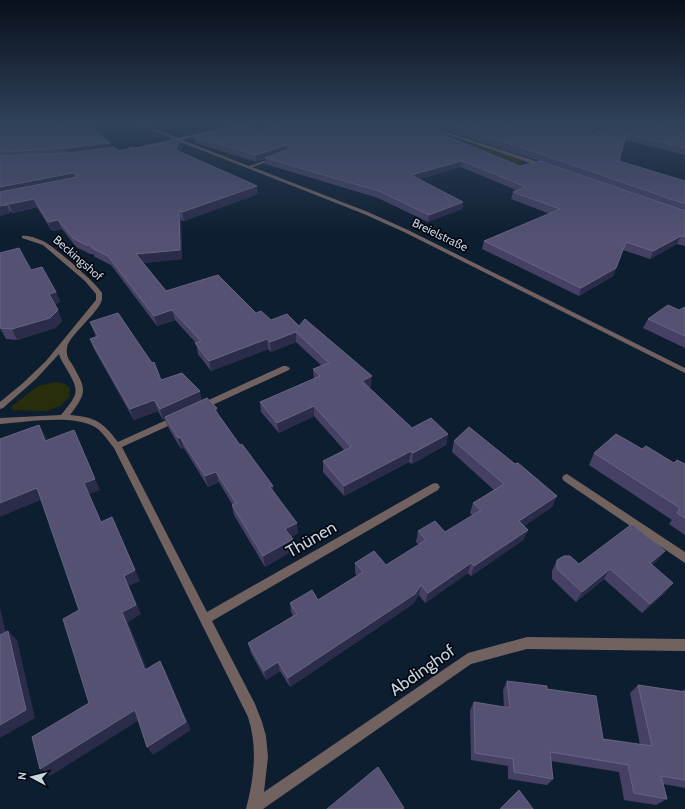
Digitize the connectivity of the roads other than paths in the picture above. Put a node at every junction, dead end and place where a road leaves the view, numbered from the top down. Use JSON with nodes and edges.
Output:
{"nodes":[{"id":1,"x":231,"y":161,"type":"edge"},
{"id":2,"x":266,"y":161,"type":"edge"},
{"id":3,"x":531,"y":161,"type":"edge"},
{"id":4,"x":539,"y":165,"type":"junction"},
{"id":5,"x":533,"y":166,"type":"edge"},
{"id":6,"x":248,"y":167,"type":"junction"},
{"id":7,"x":546,"y":167,"type":"edge"},
{"id":8,"x":24,"y":237,"type":"dead end"},
{"id":9,"x":63,"y":346,"type":"junction"},
{"id":10,"x":286,"y":368,"type":"dead end"},
{"id":11,"x":685,"y":371,"type":"edge"},
{"id":12,"x":0,"y":406,"type":"edge"},
{"id":13,"x":196,"y":410,"type":"edge"},
{"id":14,"x":182,"y":416,"type":"edge"},
{"id":15,"x":64,"y":417,"type":"junction"},
{"id":16,"x":0,"y":421,"type":"edge"},
{"id":17,"x":117,"y":446,"type":"junction"},
{"id":18,"x":567,"y":478,"type":"dead end"},
{"id":19,"x":434,"y":487,"type":"dead end"},
{"id":20,"x":685,"y":558,"type":"edge"},
{"id":21,"x":205,"y":619,"type":"junction"},
{"id":22,"x":685,"y":645,"type":"edge"},
{"id":23,"x":254,"y":808,"type":"edge"}],
"edges":[{"from":1,"to":6,"type":"street","name":"Breielstraße"},
{"from":2,"to":6,"type":"street"},
{"from":3,"to":4,"type":"street"},
{"from":4,"to":5,"type":"street"},
{"from":4,"to":7,"type":"street"},
{"from":6,"to":11,"type":"street","name":"Breielstraße"},
{"from":8,"to":9,"type":"street","name":"Beckingshof"},
{"from":9,"to":12,"type":"street","name":"Beckingshof"},
{"from":9,"to":15,"type":"street"},
{"from":10,"to":13,"type":"street"},
{"from":14,"to":17,"type":"street"},
{"from":15,"to":16,"type":"street"},
{"from":15,"to":17,"type":"street"},
{"from":17,"to":21,"type":"street"},
{"from":18,"to":20,"type":"street"},
{"from":19,"to":21,"type":"street","name":"Thünen"},
{"from":21,"to":23,"type":"street"},
{"from":22,"to":23,"type":"street","name":"Abdinghof"}]}
